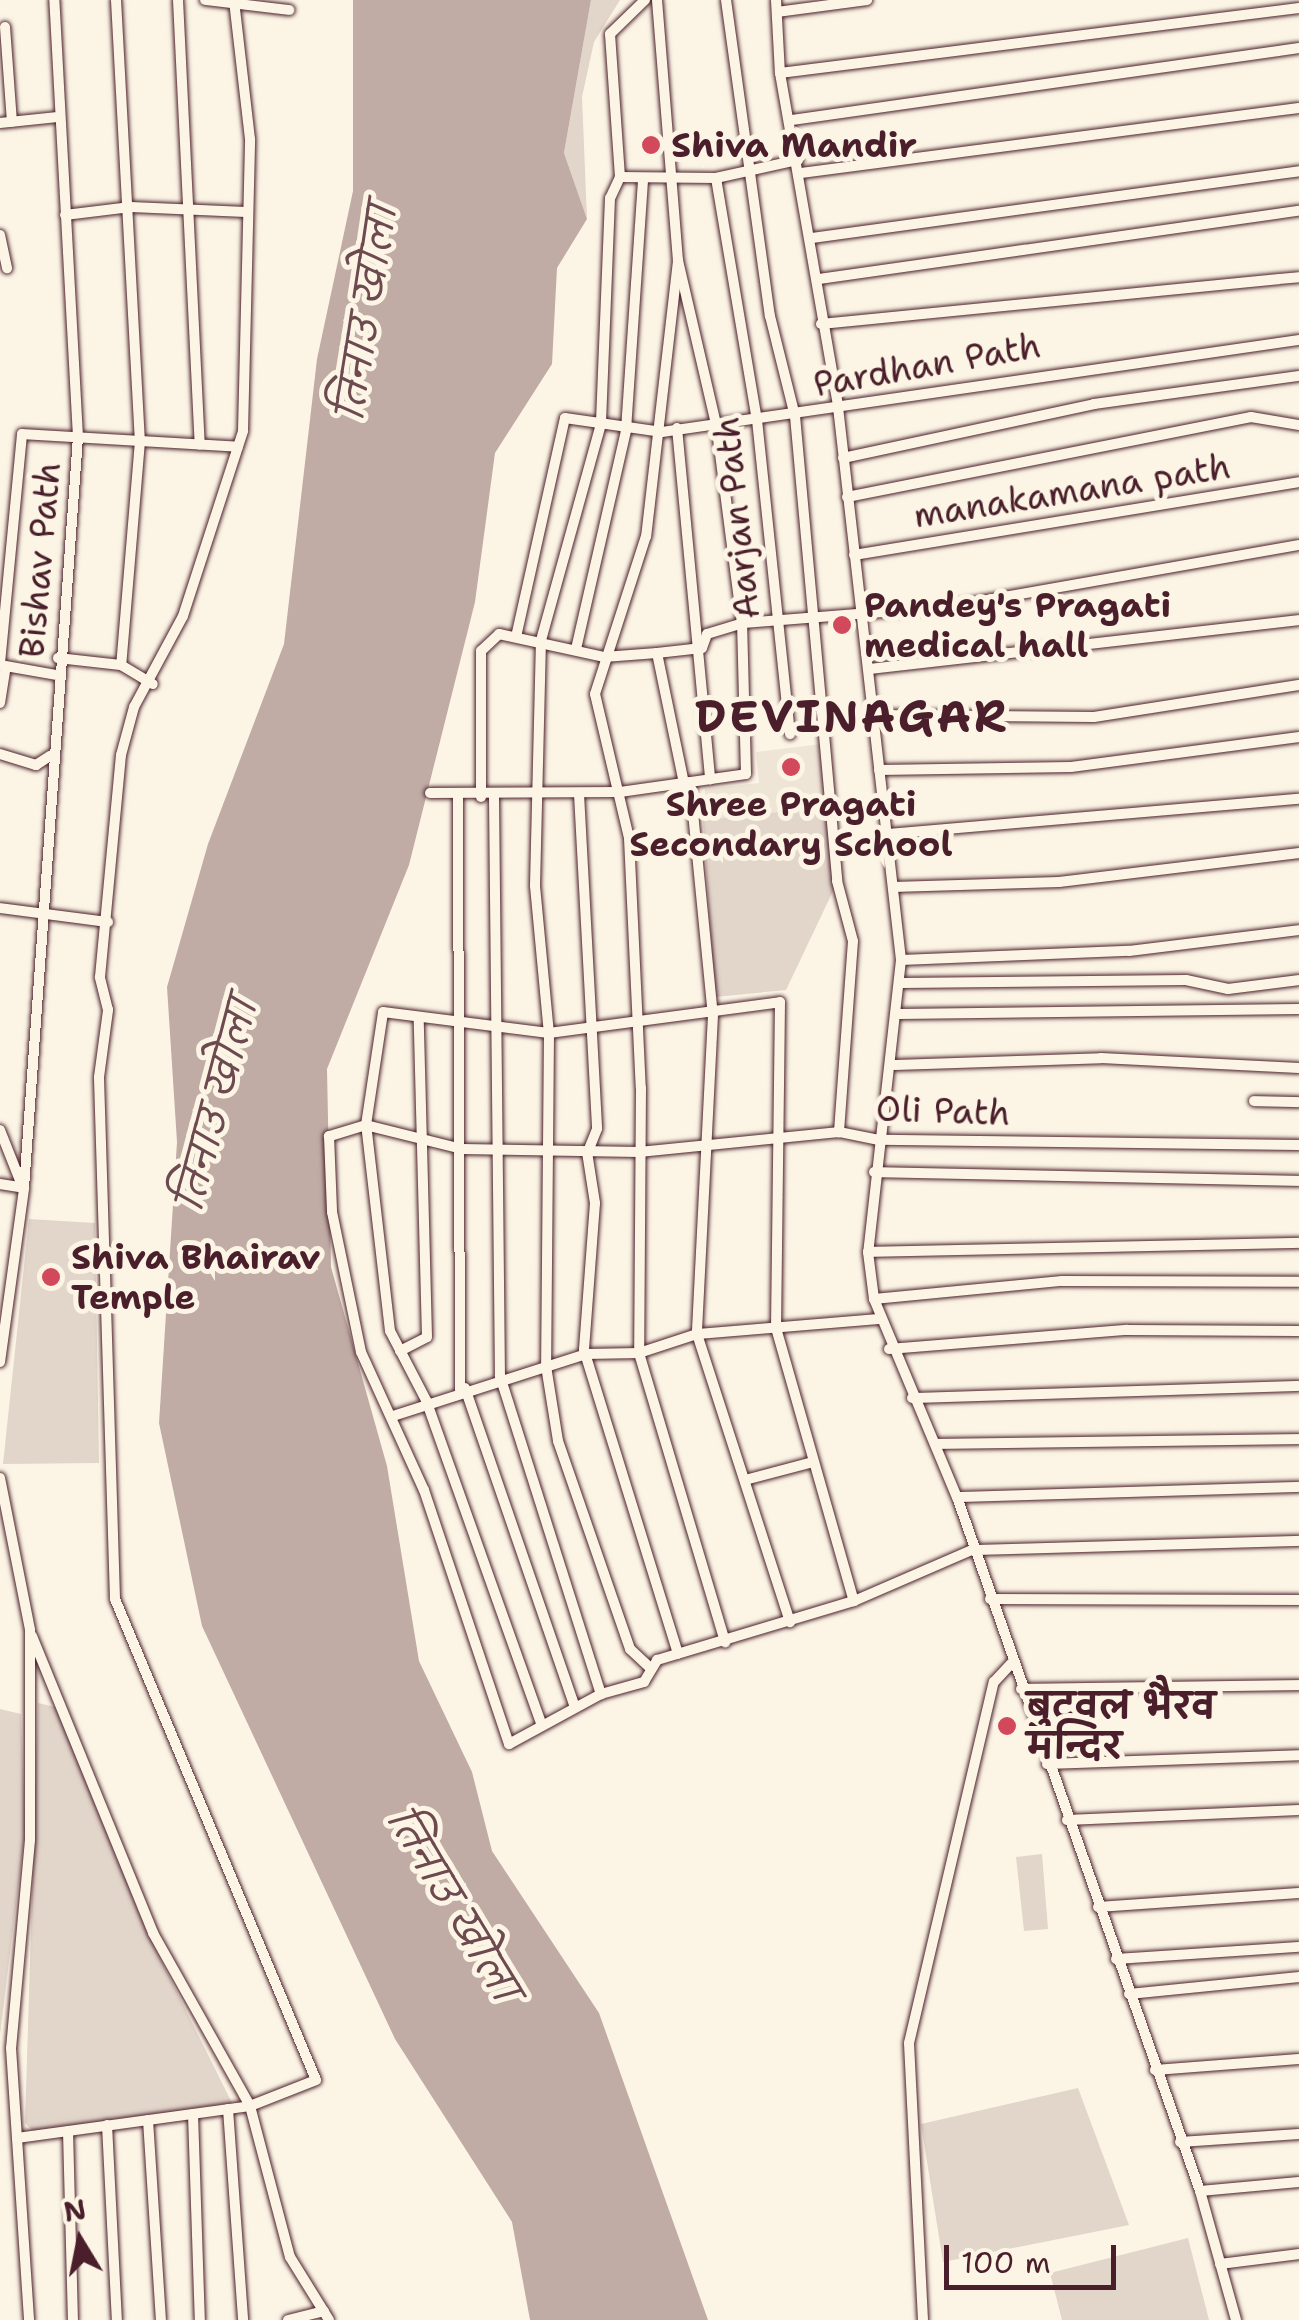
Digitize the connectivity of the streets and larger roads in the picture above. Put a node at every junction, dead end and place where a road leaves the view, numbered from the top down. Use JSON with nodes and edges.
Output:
{"nodes":[{"id":1,"x":54,"y":0,"type":"edge"},
{"id":2,"x":116,"y":0,"type":"edge"},
{"id":3,"x":178,"y":0,"type":"edge"},
{"id":4,"x":205,"y":0,"type":"edge"},
{"id":5,"x":645,"y":0,"type":"edge"},
{"id":6,"x":658,"y":0,"type":"edge"},
{"id":7,"x":726,"y":0,"type":"edge"},
{"id":8,"x":867,"y":0,"type":"edge"},
{"id":9,"x":232,"y":4,"type":"edge"},
{"id":10,"x":777,"y":6,"type":"edge"},
{"id":11,"x":1299,"y":8,"type":"edge"},
{"id":12,"x":289,"y":10,"type":"dead end"},
{"id":13,"x":5,"y":27,"type":"dead end"},
{"id":14,"x":1299,"y":48,"type":"edge"},
{"id":15,"x":780,"y":73,"type":"junction"},
{"id":16,"x":5,"y":84,"type":"edge"},
{"id":17,"x":1299,"y":108,"type":"edge"},
{"id":18,"x":58,"y":117,"type":"junction"},
{"id":19,"x":792,"y":120,"type":"junction"},
{"id":20,"x":6,"y":122,"type":"edge"},
{"id":21,"x":798,"y":160,"type":"junction"},
{"id":22,"x":753,"y":170,"type":"junction"},
{"id":23,"x":1299,"y":171,"type":"edge"},
{"id":24,"x":801,"y":174,"type":"junction"},
{"id":25,"x":620,"y":177,"type":"junction"},
{"id":26,"x":716,"y":178,"type":"junction"},
{"id":27,"x":643,"y":180,"type":"junction"},
{"id":28,"x":678,"y":180,"type":"junction"},
{"id":29,"x":131,"y":207,"type":"junction"},
{"id":30,"x":190,"y":210,"type":"junction"},
{"id":31,"x":246,"y":212,"type":"junction"},
{"id":32,"x":1299,"y":212,"type":"edge"},
{"id":33,"x":66,"y":216,"type":"junction"},
{"id":34,"x":0,"y":235,"type":"edge"},
{"id":35,"x":812,"y":238,"type":"junction"},
{"id":36,"x":678,"y":260,"type":"junction"},
{"id":37,"x":7,"y":268,"type":"dead end"},
{"id":38,"x":819,"y":278,"type":"junction"},
{"id":39,"x":1299,"y":278,"type":"edge"},
{"id":40,"x":821,"y":324,"type":"junction"},
{"id":41,"x":1299,"y":340,"type":"edge"},
{"id":42,"x":1299,"y":376,"type":"edge"},
{"id":43,"x":838,"y":407,"type":"junction"},
{"id":44,"x":795,"y":416,"type":"junction"},
{"id":45,"x":757,"y":420,"type":"junction"},
{"id":46,"x":601,"y":424,"type":"junction"},
{"id":47,"x":716,"y":424,"type":"junction"},
{"id":48,"x":1299,"y":426,"type":"edge"},
{"id":49,"x":677,"y":428,"type":"junction"},
{"id":50,"x":626,"y":430,"type":"junction"},
{"id":51,"x":662,"y":432,"type":"junction"},
{"id":52,"x":78,"y":437,"type":"junction"},
{"id":53,"x":140,"y":441,"type":"junction"},
{"id":54,"x":200,"y":444,"type":"junction"},
{"id":55,"x":238,"y":446,"type":"junction"},
{"id":56,"x":843,"y":458,"type":"junction"},
{"id":57,"x":1299,"y":482,"type":"edge"},
{"id":58,"x":0,"y":488,"type":"edge"},
{"id":59,"x":17,"y":489,"type":"junction"},
{"id":60,"x":848,"y":497,"type":"junction"},
{"id":61,"x":1299,"y":545,"type":"edge"},
{"id":62,"x":854,"y":555,"type":"junction"},
{"id":63,"x":4,"y":569,"type":"edge"},
{"id":64,"x":863,"y":612,"type":"junction"},
{"id":65,"x":817,"y":616,"type":"junction"},
{"id":66,"x":1299,"y":620,"type":"edge"},
{"id":67,"x":776,"y":621,"type":"junction"},
{"id":68,"x":742,"y":623,"type":"junction"},
{"id":69,"x":516,"y":636,"type":"junction"},
{"id":70,"x":541,"y":640,"type":"junction"},
{"id":71,"x":702,"y":648,"type":"junction"},
{"id":72,"x":576,"y":649,"type":"junction"},
{"id":73,"x":657,"y":653,"type":"junction"},
{"id":74,"x":604,"y":656,"type":"junction"},
{"id":75,"x":58,"y":658,"type":"junction"},
{"id":76,"x":2,"y":664,"type":"edge"},
{"id":77,"x":121,"y":665,"type":"junction"},
{"id":78,"x":870,"y":669,"type":"junction"},
{"id":79,"x":57,"y":676,"type":"junction"},
{"id":80,"x":152,"y":684,"type":"junction"},
{"id":81,"x":1299,"y":686,"type":"edge"},
{"id":82,"x":0,"y":703,"type":"edge"},
{"id":83,"x":874,"y":715,"type":"junction"},
{"id":84,"x":790,"y":734,"type":"dead end"},
{"id":85,"x":1299,"y":737,"type":"edge"},
{"id":86,"x":52,"y":750,"type":"junction"},
{"id":87,"x":0,"y":754,"type":"edge"},
{"id":88,"x":880,"y":770,"type":"junction"},
{"id":89,"x":710,"y":779,"type":"junction"},
{"id":90,"x":687,"y":783,"type":"junction"},
{"id":91,"x":620,"y":792,"type":"junction"},
{"id":92,"x":430,"y":793,"type":"dead end"},
{"id":93,"x":579,"y":794,"type":"junction"},
{"id":94,"x":458,"y":796,"type":"junction"},
{"id":95,"x":539,"y":796,"type":"junction"},
{"id":96,"x":480,"y":797,"type":"junction"},
{"id":97,"x":494,"y":797,"type":"junction"},
{"id":98,"x":1299,"y":799,"type":"edge"},
{"id":99,"x":888,"y":834,"type":"junction"},
{"id":100,"x":1299,"y":853,"type":"edge"},
{"id":101,"x":893,"y":887,"type":"junction"},
{"id":102,"x":0,"y":908,"type":"edge"},
{"id":103,"x":41,"y":916,"type":"junction"},
{"id":104,"x":108,"y":922,"type":"junction"},
{"id":105,"x":1299,"y":930,"type":"edge"},
{"id":106,"x":900,"y":960,"type":"junction"},
{"id":107,"x":1299,"y":980,"type":"edge"},
{"id":108,"x":902,"y":982,"type":"junction"},
{"id":109,"x":1299,"y":1009,"type":"edge"},
{"id":110,"x":898,"y":1014,"type":"junction"},
{"id":111,"x":712,"y":1015,"type":"junction"},
{"id":112,"x":419,"y":1021,"type":"junction"},
{"id":113,"x":638,"y":1021,"type":"junction"},
{"id":114,"x":456,"y":1022,"type":"junction"},
{"id":115,"x":594,"y":1026,"type":"junction"},
{"id":116,"x":500,"y":1029,"type":"junction"},
{"id":117,"x":548,"y":1033,"type":"junction"},
{"id":118,"x":895,"y":1065,"type":"junction"},
{"id":119,"x":1299,"y":1068,"type":"edge"},
{"id":120,"x":1254,"y":1101,"type":"dead end"},
{"id":121,"x":1299,"y":1102,"type":"edge"},
{"id":122,"x":366,"y":1125,"type":"junction"},
{"id":123,"x":0,"y":1130,"type":"edge"},
{"id":124,"x":839,"y":1132,"type":"junction"},
{"id":125,"x":781,"y":1140,"type":"junction"},
{"id":126,"x":879,"y":1140,"type":"junction"},
{"id":127,"x":422,"y":1142,"type":"junction"},
{"id":128,"x":1299,"y":1145,"type":"edge"},
{"id":129,"x":462,"y":1149,"type":"junction"},
{"id":130,"x":504,"y":1150,"type":"junction"},
{"id":131,"x":542,"y":1150,"type":"junction"},
{"id":132,"x":710,"y":1151,"type":"junction"},
{"id":133,"x":587,"y":1152,"type":"junction"},
{"id":134,"x":638,"y":1152,"type":"junction"},
{"id":135,"x":874,"y":1172,"type":"junction"},
{"id":136,"x":1299,"y":1181,"type":"edge"},
{"id":137,"x":0,"y":1184,"type":"edge"},
{"id":138,"x":24,"y":1188,"type":"junction"},
{"id":139,"x":1299,"y":1242,"type":"edge"},
{"id":140,"x":868,"y":1252,"type":"junction"},
{"id":141,"x":1299,"y":1282,"type":"edge"},
{"id":142,"x":874,"y":1299,"type":"junction"},
{"id":143,"x":879,"y":1319,"type":"junction"},
{"id":144,"x":776,"y":1328,"type":"junction"},
{"id":145,"x":1299,"y":1331,"type":"edge"},
{"id":146,"x":697,"y":1334,"type":"junction"},
{"id":147,"x":889,"y":1349,"type":"junction"},
{"id":148,"x":400,"y":1351,"type":"junction"},
{"id":149,"x":639,"y":1353,"type":"junction"},
{"id":150,"x":586,"y":1354,"type":"junction"},
{"id":151,"x":0,"y":1362,"type":"edge"},
{"id":152,"x":546,"y":1366,"type":"junction"},
{"id":153,"x":500,"y":1376,"type":"junction"},
{"id":154,"x":1299,"y":1386,"type":"edge"},
{"id":155,"x":462,"y":1389,"type":"junction"},
{"id":156,"x":912,"y":1398,"type":"junction"},
{"id":157,"x":428,"y":1402,"type":"junction"},
{"id":158,"x":393,"y":1416,"type":"junction"},
{"id":159,"x":1299,"y":1440,"type":"edge"},
{"id":160,"x":937,"y":1444,"type":"junction"},
{"id":161,"x":813,"y":1462,"type":"junction"},
{"id":162,"x":0,"y":1478,"type":"edge"},
{"id":163,"x":746,"y":1480,"type":"junction"},
{"id":164,"x":1299,"y":1486,"type":"edge"},
{"id":165,"x":958,"y":1497,"type":"junction"},
{"id":166,"x":1299,"y":1541,"type":"edge"},
{"id":167,"x":972,"y":1550,"type":"junction"},
{"id":168,"x":990,"y":1600,"type":"junction"},
{"id":169,"x":1299,"y":1600,"type":"edge"},
{"id":170,"x":854,"y":1601,"type":"junction"},
{"id":171,"x":790,"y":1622,"type":"junction"},
{"id":172,"x":30,"y":1630,"type":"junction"},
{"id":173,"x":725,"y":1642,"type":"junction"},
{"id":174,"x":678,"y":1654,"type":"junction"},
{"id":175,"x":1012,"y":1663,"type":"junction"},
{"id":176,"x":649,"y":1667,"type":"junction"},
{"id":177,"x":1299,"y":1685,"type":"edge"},
{"id":178,"x":1022,"y":1689,"type":"junction"},
{"id":179,"x":601,"y":1694,"type":"junction"},
{"id":180,"x":575,"y":1707,"type":"junction"},
{"id":181,"x":541,"y":1724,"type":"junction"},
{"id":182,"x":1299,"y":1755,"type":"edge"},
{"id":183,"x":1048,"y":1764,"type":"junction"},
{"id":184,"x":1299,"y":1810,"type":"edge"},
{"id":185,"x":1067,"y":1820,"type":"junction"},
{"id":186,"x":1299,"y":1893,"type":"edge"},
{"id":187,"x":1098,"y":1906,"type":"junction"},
{"id":188,"x":1299,"y":1947,"type":"edge"},
{"id":189,"x":1116,"y":1959,"type":"junction"},
{"id":190,"x":1299,"y":1976,"type":"edge"},
{"id":191,"x":1129,"y":1994,"type":"junction"},
{"id":192,"x":1299,"y":2059,"type":"edge"},
{"id":193,"x":1155,"y":2070,"type":"junction"},
{"id":194,"x":250,"y":2106,"type":"junction"},
{"id":195,"x":228,"y":2108,"type":"junction"},
{"id":196,"x":192,"y":2114,"type":"junction"},
{"id":197,"x":148,"y":2120,"type":"junction"},
{"id":198,"x":107,"y":2126,"type":"junction"},
{"id":199,"x":68,"y":2131,"type":"junction"},
{"id":200,"x":1299,"y":2134,"type":"edge"},
{"id":201,"x":16,"y":2138,"type":"junction"},
{"id":202,"x":1180,"y":2142,"type":"junction"},
{"id":203,"x":0,"y":2174,"type":"edge"},
{"id":204,"x":13,"y":2175,"type":"junction"},
{"id":205,"x":1299,"y":2182,"type":"edge"},
{"id":206,"x":1200,"y":2191,"type":"junction"},
{"id":207,"x":1299,"y":2254,"type":"edge"},
{"id":208,"x":1220,"y":2264,"type":"junction"},
{"id":209,"x":327,"y":2315,"type":"edge"},
{"id":210,"x":29,"y":2320,"type":"edge"},
{"id":211,"x":73,"y":2320,"type":"edge"},
{"id":212,"x":116,"y":2320,"type":"edge"},
{"id":213,"x":161,"y":2320,"type":"edge"},
{"id":214,"x":200,"y":2320,"type":"edge"},
{"id":215,"x":242,"y":2320,"type":"edge"},
{"id":216,"x":288,"y":2320,"type":"edge"},
{"id":217,"x":923,"y":2320,"type":"edge"},
{"id":218,"x":1236,"y":2320,"type":"edge"}],
"edges":[{"from":1,"to":18,"type":"street","name":"Bishav Path"},
{"from":2,"to":29,"type":"street"},
{"from":3,"to":30,"type":"street"},
{"from":4,"to":9,"type":"street"},
{"from":5,"to":25,"type":"street"},
{"from":6,"to":28,"type":"street"},
{"from":7,"to":22,"type":"street"},
{"from":8,"to":10,"type":"street"},
{"from":9,"to":12,"type":"street"},
{"from":9,"to":31,"type":"street"},
{"from":10,"to":15,"type":"street"},
{"from":11,"to":15,"type":"street"},
{"from":13,"to":16,"type":"street"},
{"from":14,"to":19,"type":"street"},
{"from":15,"to":19,"type":"street"},
{"from":16,"to":20,"type":"street"},
{"from":17,"to":24,"type":"street"},
{"from":18,"to":20,"type":"street"},
{"from":18,"to":33,"type":"street","name":"Bishav Path"},
{"from":19,"to":21,"type":"street"},
{"from":21,"to":22,"type":"street"},
{"from":21,"to":24,"type":"street"},
{"from":22,"to":26,"type":"street"},
{"from":22,"to":44,"type":"street"},
{"from":23,"to":35,"type":"street"},
{"from":24,"to":35,"type":"street"},
{"from":25,"to":27,"type":"street"},
{"from":25,"to":46,"type":"street"},
{"from":26,"to":28,"type":"street"},
{"from":26,"to":45,"type":"street","name":"Aarjan Path"},
{"from":27,"to":28,"type":"street"},
{"from":27,"to":50,"type":"street"},
{"from":28,"to":36,"type":"street"},
{"from":29,"to":30,"type":"street"},
{"from":29,"to":33,"type":"street"},
{"from":29,"to":53,"type":"street"},
{"from":30,"to":31,"type":"street"},
{"from":30,"to":54,"type":"street"},
{"from":31,"to":55,"type":"street"},
{"from":32,"to":38,"type":"street"},
{"from":33,"to":52,"type":"street","name":"Bishav Path"},
{"from":34,"to":37,"type":"street"},
{"from":35,"to":38,"type":"street"},
{"from":36,"to":47,"type":"street"},
{"from":36,"to":51,"type":"street"},
{"from":38,"to":40,"type":"street"},
{"from":39,"to":40,"type":"street"},
{"from":40,"to":43,"type":"street"},
{"from":41,"to":43,"type":"street","name":"Pardhan Path"},
{"from":42,"to":56,"type":"street"},
{"from":43,"to":44,"type":"street","name":"Pardhan Path"},
{"from":43,"to":56,"type":"street"},
{"from":44,"to":45,"type":"street","name":"Pardhan Path"},
{"from":44,"to":65,"type":"street"},
{"from":45,"to":47,"type":"street","name":"Pardhan Path"},
{"from":45,"to":67,"type":"street","name":"Aarjan Path"},
{"from":46,"to":50,"type":"street","name":"Pardhan Path"},
{"from":46,"to":69,"type":"street","name":"Pardhan Path"},
{"from":46,"to":70,"type":"street"},
{"from":47,"to":49,"type":"street","name":"Pardhan Path"},
{"from":47,"to":68,"type":"street"},
{"from":48,"to":60,"type":"street"},
{"from":49,"to":51,"type":"street","name":"Pardhan Path"},
{"from":49,"to":71,"type":"street"},
{"from":50,"to":51,"type":"street","name":"Pardhan Path"},
{"from":50,"to":72,"type":"street"},
{"from":51,"to":74,"type":"street"},
{"from":52,"to":53,"type":"street"},
{"from":52,"to":59,"type":"street"},
{"from":52,"to":75,"type":"street","name":"Bishav Path"},
{"from":53,"to":54,"type":"street"},
{"from":53,"to":77,"type":"street"},
{"from":54,"to":55,"type":"street"},
{"from":55,"to":80,"type":"street"},
{"from":56,"to":60,"type":"street"},
{"from":57,"to":62,"type":"street","name":"manakamana path"},
{"from":58,"to":59,"type":"street"},
{"from":59,"to":63,"type":"street"},
{"from":60,"to":62,"type":"street"},
{"from":61,"to":64,"type":"street"},
{"from":62,"to":64,"type":"street"},
{"from":63,"to":76,"type":"street"},
{"from":64,"to":65,"type":"street"},
{"from":64,"to":78,"type":"street"},
{"from":65,"to":67,"type":"street"},
{"from":65,"to":124,"type":"street"},
{"from":66,"to":78,"type":"street"},
{"from":67,"to":68,"type":"street"},
{"from":67,"to":84,"type":"street","name":"Aarjan Path"},
{"from":68,"to":71,"type":"street"},
{"from":68,"to":89,"type":"street"},
{"from":69,"to":70,"type":"street"},
{"from":69,"to":96,"type":"street"},
{"from":70,"to":72,"type":"street"},
{"from":70,"to":95,"type":"street"},
{"from":71,"to":73,"type":"street"},
{"from":71,"to":89,"type":"street"},
{"from":72,"to":74,"type":"street"},
{"from":73,"to":74,"type":"street"},
{"from":73,"to":90,"type":"street"},
{"from":74,"to":91,"type":"street"},
{"from":75,"to":77,"type":"street"},
{"from":75,"to":79,"type":"street","name":"Bishav Path"},
{"from":76,"to":79,"type":"street"},
{"from":76,"to":82,"type":"street"},
{"from":77,"to":80,"type":"street"},
{"from":78,"to":83,"type":"street"},
{"from":79,"to":86,"type":"street","name":"Bishav Path"},
{"from":80,"to":104,"type":"street"},
{"from":81,"to":83,"type":"street"},
{"from":83,"to":88,"type":"street"},
{"from":85,"to":88,"type":"street"},
{"from":86,"to":87,"type":"street"},
{"from":86,"to":103,"type":"street","name":"Bishav Path"},
{"from":88,"to":99,"type":"street"},
{"from":89,"to":90,"type":"street"},
{"from":90,"to":91,"type":"street"},
{"from":90,"to":111,"type":"street"},
{"from":91,"to":93,"type":"street"},
{"from":91,"to":113,"type":"street"},
{"from":92,"to":94,"type":"street"},
{"from":93,"to":95,"type":"street"},
{"from":93,"to":115,"type":"street"},
{"from":94,"to":96,"type":"street"},
{"from":94,"to":114,"type":"street"},
{"from":95,"to":97,"type":"street"},
{"from":95,"to":117,"type":"street"},
{"from":96,"to":97,"type":"street"},
{"from":97,"to":116,"type":"street"},
{"from":98,"to":99,"type":"street"},
{"from":99,"to":101,"type":"street"},
{"from":100,"to":101,"type":"street"},
{"from":101,"to":106,"type":"street"},
{"from":102,"to":103,"type":"street"},
{"from":103,"to":104,"type":"street"},
{"from":103,"to":138,"type":"street","name":"Bishav Path"},
{"from":104,"to":194,"type":"street"},
{"from":105,"to":106,"type":"street"},
{"from":106,"to":108,"type":"street"},
{"from":107,"to":108,"type":"street"},
{"from":108,"to":110,"type":"street"},
{"from":109,"to":110,"type":"street"},
{"from":110,"to":118,"type":"street"},
{"from":111,"to":113,"type":"street"},
{"from":111,"to":125,"type":"street"},
{"from":111,"to":132,"type":"street"},
{"from":112,"to":114,"type":"street"},
{"from":112,"to":122,"type":"street"},
{"from":112,"to":127,"type":"street"},
{"from":113,"to":115,"type":"street"},
{"from":113,"to":134,"type":"street"},
{"from":114,"to":116,"type":"street"},
{"from":114,"to":129,"type":"street"},
{"from":115,"to":117,"type":"street"},
{"from":115,"to":133,"type":"street"},
{"from":116,"to":117,"type":"street"},
{"from":116,"to":130,"type":"street"},
{"from":117,"to":131,"type":"street"},
{"from":118,"to":119,"type":"street"},
{"from":118,"to":126,"type":"street"},
{"from":120,"to":121,"type":"street"},
{"from":122,"to":127,"type":"street","name":"Oli Path"},
{"from":122,"to":148,"type":"street"},
{"from":122,"to":158,"type":"street"},
{"from":123,"to":138,"type":"street"},
{"from":124,"to":125,"type":"street","name":"Oli Path"},
{"from":124,"to":126,"type":"street","name":"Oli Path"},
{"from":125,"to":132,"type":"street","name":"Oli Path"},
{"from":125,"to":144,"type":"street"},
{"from":126,"to":128,"type":"street","name":"Oli Path"},
{"from":126,"to":135,"type":"street"},
{"from":127,"to":129,"type":"street","name":"Oli Path"},
{"from":127,"to":148,"type":"street"},
{"from":129,"to":130,"type":"street","name":"Oli Path"},
{"from":129,"to":155,"type":"street"},
{"from":130,"to":131,"type":"street","name":"Oli Path"},
{"from":130,"to":153,"type":"street"},
{"from":131,"to":133,"type":"street","name":"Oli Path"},
{"from":131,"to":152,"type":"street"},
{"from":132,"to":134,"type":"street","name":"Oli Path"},
{"from":132,"to":146,"type":"street"},
{"from":133,"to":134,"type":"street","name":"Oli Path"},
{"from":133,"to":150,"type":"street"},
{"from":134,"to":149,"type":"street"},
{"from":135,"to":136,"type":"street"},
{"from":135,"to":140,"type":"street"},
{"from":137,"to":138,"type":"street"},
{"from":138,"to":151,"type":"street","name":"Bishav Path"},
{"from":139,"to":140,"type":"street"},
{"from":140,"to":142,"type":"street"},
{"from":141,"to":142,"type":"street"},
{"from":142,"to":143,"type":"street"},
{"from":143,"to":144,"type":"street"},
{"from":143,"to":147,"type":"street"},
{"from":144,"to":146,"type":"street"},
{"from":144,"to":161,"type":"street"},
{"from":145,"to":147,"type":"street"},
{"from":146,"to":149,"type":"street"},
{"from":146,"to":163,"type":"street"},
{"from":147,"to":156,"type":"street"},
{"from":148,"to":157,"type":"street"},
{"from":149,"to":150,"type":"street"},
{"from":149,"to":173,"type":"street"},
{"from":150,"to":152,"type":"street"},
{"from":150,"to":174,"type":"street"},
{"from":152,"to":153,"type":"street"},
{"from":152,"to":176,"type":"street"},
{"from":153,"to":155,"type":"street"},
{"from":153,"to":179,"type":"street"},
{"from":154,"to":156,"type":"street"},
{"from":155,"to":157,"type":"street"},
{"from":155,"to":180,"type":"street"},
{"from":156,"to":160,"type":"street"},
{"from":157,"to":158,"type":"street"},
{"from":157,"to":181,"type":"street"},
{"from":158,"to":181,"type":"street"},
{"from":159,"to":160,"type":"street"},
{"from":160,"to":165,"type":"street"},
{"from":161,"to":163,"type":"street"},
{"from":161,"to":170,"type":"street"},
{"from":162,"to":172,"type":"street"},
{"from":163,"to":171,"type":"street"},
{"from":164,"to":165,"type":"street"},
{"from":165,"to":167,"type":"street"},
{"from":166,"to":167,"type":"street"},
{"from":167,"to":168,"type":"street"},
{"from":167,"to":170,"type":"street"},
{"from":168,"to":169,"type":"street"},
{"from":168,"to":175,"type":"street"},
{"from":170,"to":171,"type":"street"},
{"from":171,"to":173,"type":"street"},
{"from":172,"to":194,"type":"street"},
{"from":172,"to":201,"type":"street"},
{"from":173,"to":174,"type":"street"},
{"from":174,"to":176,"type":"street"},
{"from":175,"to":178,"type":"street"},
{"from":175,"to":217,"type":"street"},
{"from":176,"to":179,"type":"street"},
{"from":177,"to":178,"type":"street"},
{"from":178,"to":183,"type":"street"},
{"from":179,"to":180,"type":"street"},
{"from":180,"to":181,"type":"street"},
{"from":182,"to":183,"type":"street"},
{"from":183,"to":185,"type":"street"},
{"from":184,"to":185,"type":"street"},
{"from":185,"to":187,"type":"street"},
{"from":186,"to":187,"type":"street"},
{"from":187,"to":189,"type":"street"},
{"from":188,"to":189,"type":"street"},
{"from":189,"to":191,"type":"street"},
{"from":190,"to":191,"type":"street"},
{"from":191,"to":193,"type":"street"},
{"from":192,"to":193,"type":"street"},
{"from":193,"to":202,"type":"street"},
{"from":194,"to":195,"type":"street"},
{"from":194,"to":209,"type":"street"},
{"from":195,"to":196,"type":"street"},
{"from":195,"to":215,"type":"street"},
{"from":196,"to":197,"type":"street"},
{"from":196,"to":214,"type":"street"},
{"from":197,"to":198,"type":"street"},
{"from":197,"to":213,"type":"street"},
{"from":198,"to":199,"type":"street"},
{"from":198,"to":212,"type":"street"},
{"from":199,"to":201,"type":"street"},
{"from":199,"to":211,"type":"street"},
{"from":200,"to":202,"type":"street"},
{"from":201,"to":204,"type":"street"},
{"from":202,"to":206,"type":"street"},
{"from":203,"to":204,"type":"street"},
{"from":204,"to":210,"type":"street"},
{"from":205,"to":206,"type":"street"},
{"from":206,"to":208,"type":"street"},
{"from":207,"to":208,"type":"street"},
{"from":208,"to":218,"type":"street"},
{"from":209,"to":216,"type":"street"}]}
